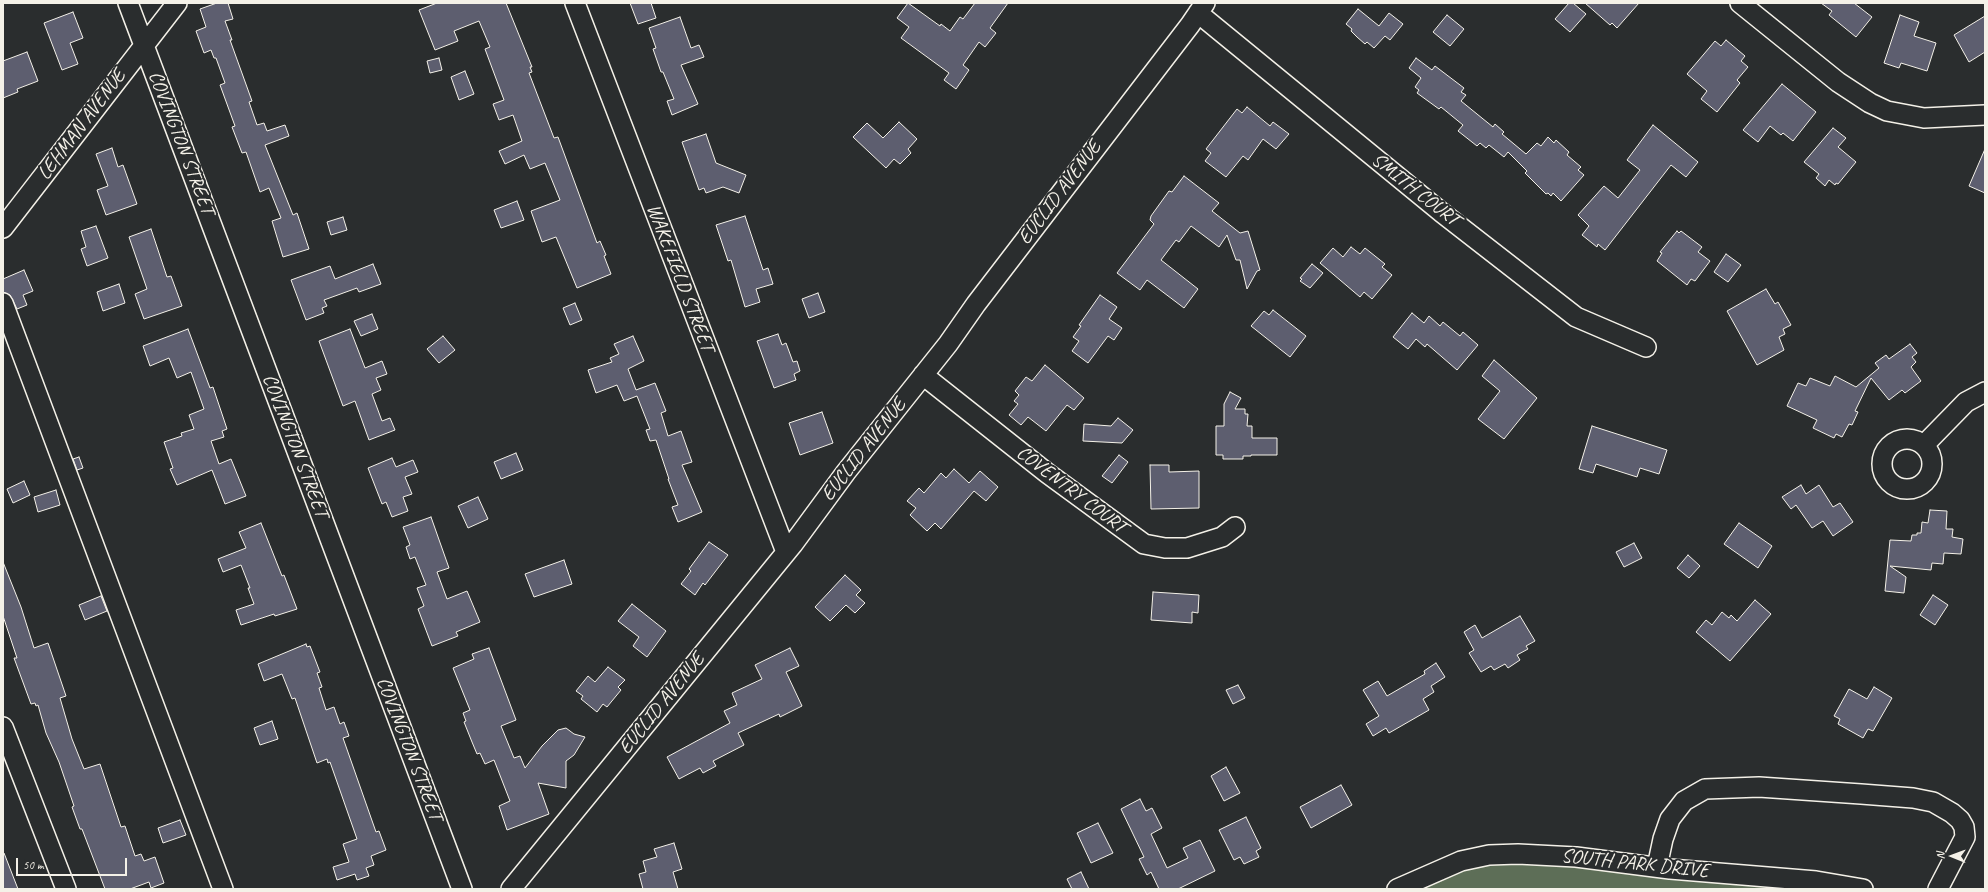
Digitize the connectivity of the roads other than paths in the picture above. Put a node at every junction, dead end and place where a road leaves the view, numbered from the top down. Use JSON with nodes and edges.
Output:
{"nodes":[{"id":1,"x":128,"y":3,"type":"edge"},
{"id":2,"x":177,"y":3,"type":"edge"},
{"id":3,"x":575,"y":3,"type":"edge"},
{"id":4,"x":1740,"y":3,"type":"edge"},
{"id":5,"x":1201,"y":8,"type":"edge"},
{"id":6,"x":144,"y":45,"type":"junction"},
{"id":7,"x":1985,"y":115,"type":"edge"},
{"id":8,"x":3,"y":228,"type":"edge"},
{"id":9,"x":3,"y":303,"type":"edge"},
{"id":10,"x":1646,"y":347,"type":"dead end"},
{"id":11,"x":923,"y":375,"type":"junction"},
{"id":12,"x":1985,"y":392,"type":"edge"},
{"id":13,"x":1924,"y":445,"type":"dead end"},
{"id":14,"x":1235,"y":526,"type":"dead end"},
{"id":15,"x":786,"y":552,"type":"junction"},
{"id":16,"x":3,"y":727,"type":"edge"},
{"id":17,"x":1657,"y":867,"type":"junction"},
{"id":18,"x":66,"y":889,"type":"edge"},
{"id":19,"x":223,"y":889,"type":"edge"},
{"id":20,"x":462,"y":889,"type":"edge"},
{"id":21,"x":512,"y":889,"type":"edge"},
{"id":22,"x":1397,"y":889,"type":"edge"},
{"id":23,"x":1863,"y":889,"type":"edge"},
{"id":24,"x":1938,"y":889,"type":"edge"}],
"edges":[{"from":1,"to":6,"type":"street","name":"COVINGTON STREET"},
{"from":2,"to":6,"type":"street","name":"LEHMAN AVENUE"},
{"from":3,"to":15,"type":"street","name":"WAKEFIELD STREET"},
{"from":4,"to":7,"type":"street"},
{"from":5,"to":10,"type":"street","name":"SMITH COURT"},
{"from":5,"to":11,"type":"street","name":"EUCLID AVENUE"},
{"from":6,"to":8,"type":"street","name":"LEHMAN AVENUE"},
{"from":6,"to":20,"type":"street","name":"COVINGTON STREET"},
{"from":9,"to":19,"type":"street"},
{"from":11,"to":14,"type":"street","name":"COVENTRY COURT"},
{"from":11,"to":15,"type":"street","name":"EUCLID AVENUE"},
{"from":12,"to":13,"type":"street"},
{"from":15,"to":21,"type":"street","name":"EUCLID AVENUE"},
{"from":16,"to":18,"type":"street"},
{"from":17,"to":22,"type":"street","name":"SOUTH PARK DRIVE"},
{"from":17,"to":23,"type":"street","name":"SOUTH PARK DRIVE"},
{"from":17,"to":24,"type":"street"}]}
